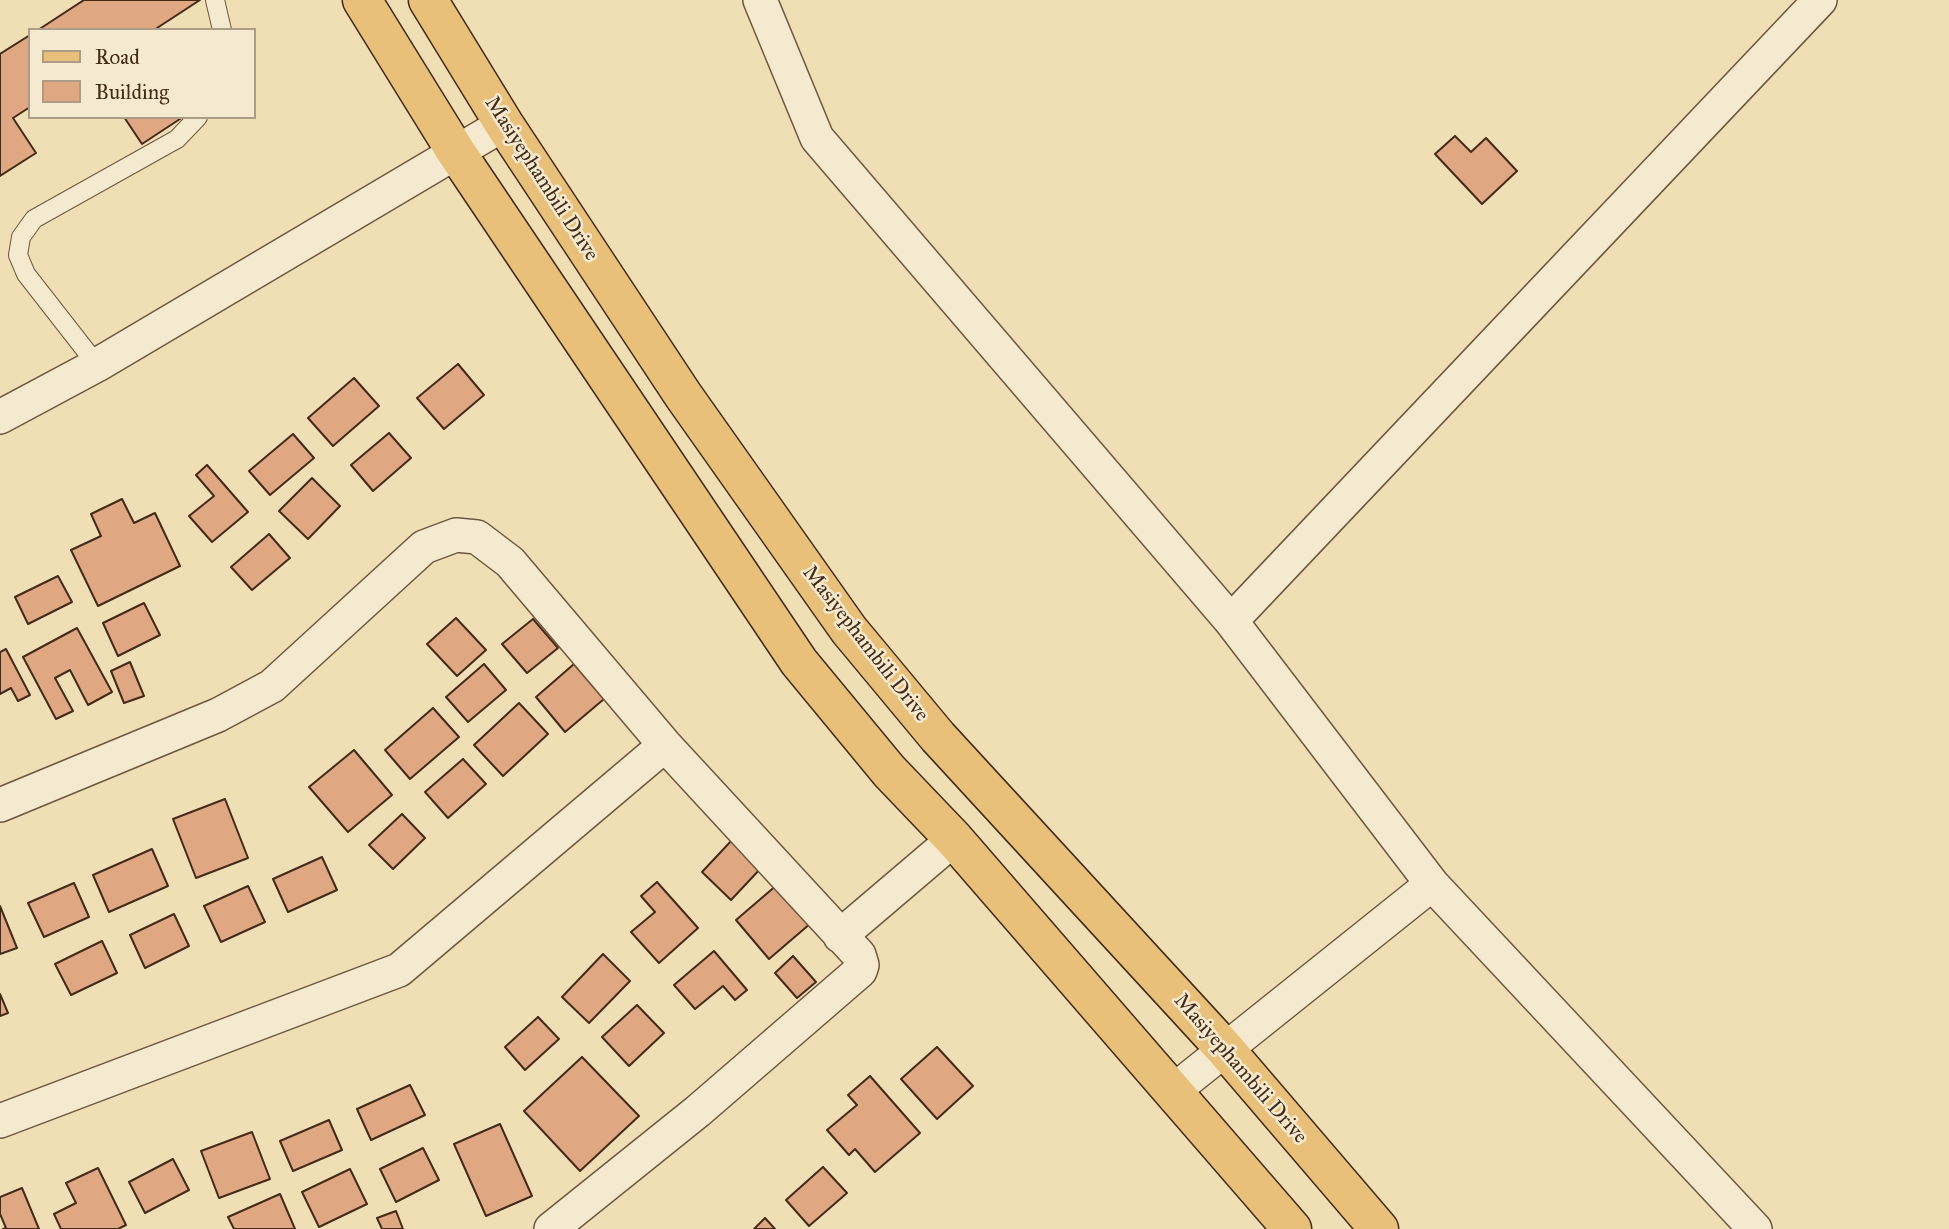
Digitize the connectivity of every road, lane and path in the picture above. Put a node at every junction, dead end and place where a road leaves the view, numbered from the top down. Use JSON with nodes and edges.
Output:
{"nodes":[{"id":1,"x":215,"y":0,"type":"edge"},
{"id":2,"x":362,"y":0,"type":"edge"},
{"id":3,"x":428,"y":0,"type":"edge"},
{"id":4,"x":760,"y":0,"type":"edge"},
{"id":5,"x":1820,"y":0,"type":"edge"},
{"id":6,"x":222,"y":28,"type":"edge"},
{"id":7,"x":196,"y":119,"type":"edge"},
{"id":8,"x":504,"y":124,"type":"junction"},
{"id":9,"x":456,"y":152,"type":"junction"},
{"id":10,"x":97,"y":365,"type":"junction"},
{"id":11,"x":0,"y":416,"type":"edge"},
{"id":12,"x":1231,"y":621,"type":"junction"},
{"id":13,"x":665,"y":745,"type":"junction"},
{"id":14,"x":0,"y":805,"type":"edge"},
{"id":15,"x":954,"y":839,"type":"junction"},
{"id":16,"x":1432,"y":884,"type":"junction"},
{"id":17,"x":840,"y":936,"type":"junction"},
{"id":18,"x":1224,"y":1048,"type":"junction"},
{"id":19,"x":1172,"y":1092,"type":"junction"},
{"id":20,"x":0,"y":1121,"type":"edge"},
{"id":21,"x":551,"y":1229,"type":"edge"},
{"id":22,"x":1292,"y":1229,"type":"edge"},
{"id":23,"x":1379,"y":1229,"type":"edge"},
{"id":24,"x":1755,"y":1229,"type":"edge"}],
"edges":[{"from":1,"to":6,"type":"lane"},
{"from":2,"to":9,"type":"main road"},
{"from":3,"to":8,"type":"main road","name":"Masiyephambili Drive"},
{"from":4,"to":12,"type":"street"},
{"from":5,"to":12,"type":"street"},
{"from":7,"to":10,"type":"lane"},
{"from":8,"to":9,"type":"street"},
{"from":8,"to":18,"type":"main road","name":"Masiyephambili Drive"},
{"from":9,"to":10,"type":"street"},
{"from":9,"to":15,"type":"main road"},
{"from":10,"to":11,"type":"street"},
{"from":12,"to":16,"type":"street"},
{"from":13,"to":14,"type":"street"},
{"from":13,"to":17,"type":"street"},
{"from":13,"to":20,"type":"street"},
{"from":15,"to":17,"type":"street"},
{"from":15,"to":19,"type":"main road"},
{"from":16,"to":18,"type":"street"},
{"from":16,"to":24,"type":"street"},
{"from":17,"to":21,"type":"street"},
{"from":18,"to":19,"type":"street"},
{"from":18,"to":23,"type":"main road","name":"Masiyephambili Drive"},
{"from":19,"to":22,"type":"main road"}]}
